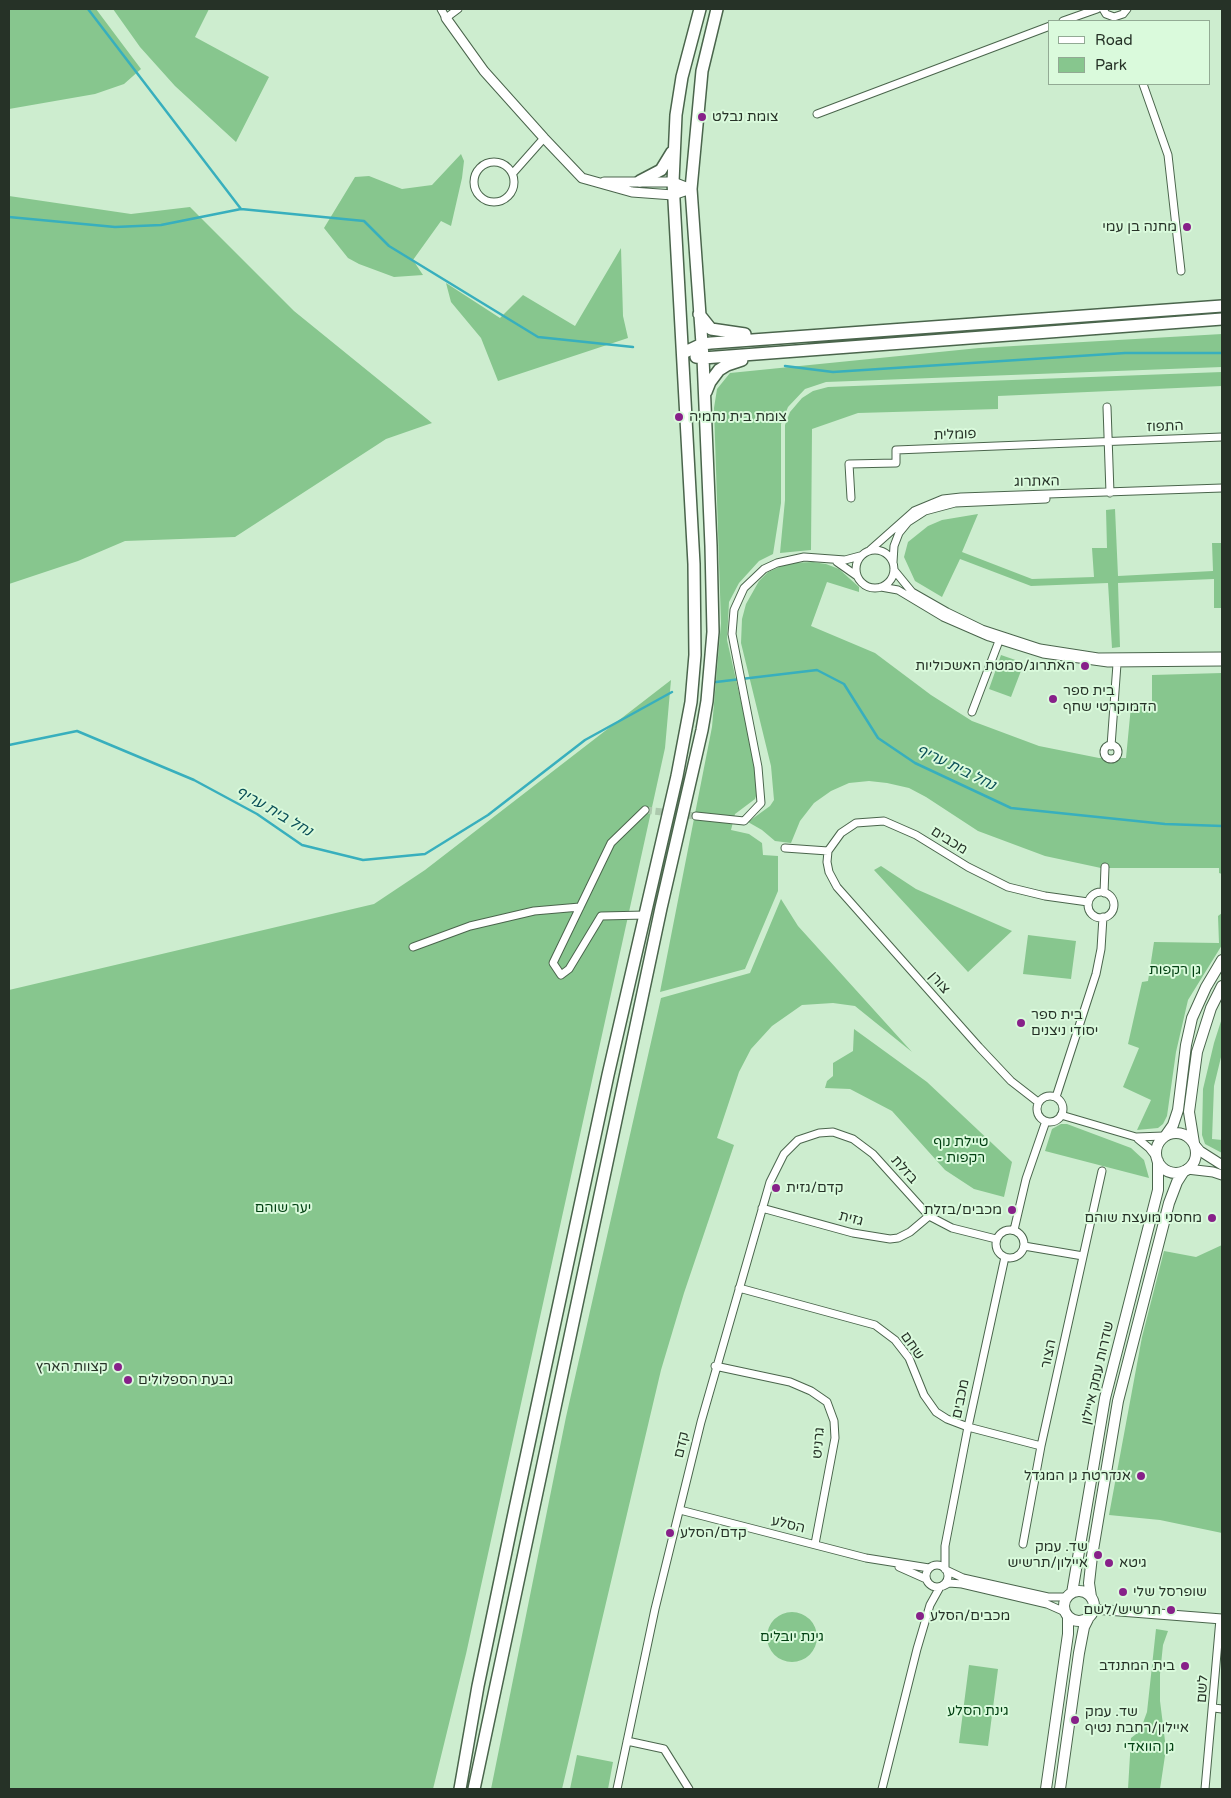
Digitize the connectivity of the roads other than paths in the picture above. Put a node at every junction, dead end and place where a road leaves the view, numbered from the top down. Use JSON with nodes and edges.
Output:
{"nodes":[{"id":1,"x":441,"y":9,"type":"edge"},
{"id":2,"x":458,"y":9,"type":"edge"},
{"id":3,"x":700,"y":9,"type":"edge"},
{"id":4,"x":716,"y":9,"type":"edge"},
{"id":5,"x":1097,"y":9,"type":"edge"},
{"id":6,"x":1102,"y":9,"type":"edge"},
{"id":7,"x":1127,"y":9,"type":"edge"},
{"id":8,"x":446,"y":18,"type":"junction"},
{"id":9,"x":1120,"y":19,"type":"edge"},
{"id":10,"x":1067,"y":20,"type":"edge"},
{"id":11,"x":1048,"y":27,"type":"edge"},
{"id":12,"x":1143,"y":85,"type":"edge"},
{"id":13,"x":817,"y":114,"type":"dead end"},
{"id":14,"x":544,"y":138,"type":"junction"},
{"id":15,"x":673,"y":150,"type":"junction"},
{"id":16,"x":513,"y":173,"type":"junction"},
{"id":17,"x":640,"y":181,"type":"junction"},
{"id":18,"x":596,"y":182,"type":"junction"},
{"id":19,"x":673,"y":182,"type":"junction"},
{"id":20,"x":691,"y":189,"type":"junction"},
{"id":21,"x":673,"y":195,"type":"junction"},
{"id":22,"x":1181,"y":271,"type":"dead end"},
{"id":23,"x":1222,"y":306,"type":"edge"},
{"id":24,"x":699,"y":313,"type":"junction"},
{"id":25,"x":1222,"y":319,"type":"edge"},
{"id":26,"x":804,"y":335,"type":"junction"},
{"id":27,"x":702,"y":344,"type":"junction"},
{"id":28,"x":781,"y":352,"type":"junction"},
{"id":29,"x":683,"y":353,"type":"junction"},
{"id":30,"x":702,"y":358,"type":"junction"},
{"id":31,"x":704,"y":401,"type":"junction"},
{"id":32,"x":1107,"y":407,"type":"dead end"},
{"id":33,"x":1222,"y":437,"type":"edge"},
{"id":34,"x":1109,"y":442,"type":"junction"},
{"id":35,"x":1222,"y":488,"type":"edge"},
{"id":36,"x":1110,"y":493,"type":"junction"},
{"id":37,"x":1222,"y":493,"type":"edge"},
{"id":38,"x":852,"y":498,"type":"dead end"},
{"id":39,"x":870,"y":550,"type":"junction"},
{"id":40,"x":860,"y":556,"type":"junction"},
{"id":41,"x":835,"y":560,"type":"junction"},
{"id":42,"x":894,"y":566,"type":"junction"},
{"id":43,"x":858,"y":577,"type":"junction"},
{"id":44,"x":881,"y":586,"type":"junction"},
{"id":45,"x":998,"y":641,"type":"junction"},
{"id":46,"x":1222,"y":656,"type":"edge"},
{"id":47,"x":1222,"y":662,"type":"edge"},
{"id":48,"x":1117,"y":664,"type":"junction"},
{"id":49,"x":972,"y":712,"type":"dead end"},
{"id":50,"x":1111,"y":746,"type":"dead end"},
{"id":51,"x":645,"y":810,"type":"dead end"},
{"id":52,"x":696,"y":816,"type":"tunnel mouth"},
{"id":53,"x":785,"y":848,"type":"dead end"},
{"id":54,"x":828,"y":851,"type":"junction"},
{"id":55,"x":1105,"y":867,"type":"dead end"},
{"id":56,"x":1104,"y":893,"type":"junction"},
{"id":57,"x":1088,"y":902,"type":"junction"},
{"id":58,"x":580,"y":907,"type":"junction"},
{"id":59,"x":646,"y":915,"type":"junction"},
{"id":60,"x":1103,"y":917,"type":"junction"},
{"id":61,"x":413,"y":947,"type":"dead end"},
{"id":62,"x":1222,"y":960,"type":"edge"},
{"id":63,"x":1222,"y":986,"type":"edge"},
{"id":64,"x":1056,"y":1097,"type":"junction"},
{"id":65,"x":1038,"y":1102,"type":"junction"},
{"id":66,"x":1061,"y":1115,"type":"junction"},
{"id":67,"x":1046,"y":1121,"type":"junction"},
{"id":68,"x":820,"y":1133,"type":"joint"},
{"id":69,"x":1165,"y":1136,"type":"junction"},
{"id":70,"x":1136,"y":1137,"type":"junction"},
{"id":71,"x":1194,"y":1144,"type":"junction"},
{"id":72,"x":1157,"y":1159,"type":"junction"},
{"id":73,"x":1222,"y":1165,"type":"edge"},
{"id":74,"x":1186,"y":1170,"type":"junction"},
{"id":75,"x":1102,"y":1171,"type":"dead end"},
{"id":76,"x":1222,"y":1175,"type":"edge"},
{"id":77,"x":762,"y":1208,"type":"junction"},
{"id":78,"x":929,"y":1216,"type":"junction"},
{"id":79,"x":1014,"y":1230,"type":"junction"},
{"id":80,"x":996,"y":1239,"type":"junction"},
{"id":81,"x":1024,"y":1246,"type":"junction"},
{"id":82,"x":1083,"y":1256,"type":"junction"},
{"id":83,"x":1006,"y":1257,"type":"junction"},
{"id":84,"x":739,"y":1288,"type":"junction"},
{"id":85,"x":715,"y":1366,"type":"junction"},
{"id":86,"x":968,"y":1427,"type":"junction"},
{"id":87,"x":1041,"y":1446,"type":"junction"},
{"id":88,"x":680,"y":1510,"type":"junction"},
{"id":89,"x":814,"y":1544,"type":"junction"},
{"id":90,"x":1023,"y":1544,"type":"dead end"},
{"id":91,"x":945,"y":1546,"type":"junction"},
{"id":92,"x":889,"y":1563,"type":"junction"},
{"id":93,"x":933,"y":1566,"type":"junction"},
{"id":94,"x":945,"y":1569,"type":"junction"},
{"id":95,"x":928,"y":1582,"type":"junction"},
{"id":96,"x":941,"y":1586,"type":"junction"},
{"id":97,"x":1070,"y":1595,"type":"junction"},
{"id":98,"x":1091,"y":1597,"type":"junction"},
{"id":99,"x":930,"y":1606,"type":"junction"},
{"id":100,"x":1094,"y":1609,"type":"junction"},
{"id":101,"x":1066,"y":1614,"type":"junction"},
{"id":102,"x":1088,"y":1619,"type":"junction"},
{"id":103,"x":1221,"y":1619,"type":"edge"},
{"id":104,"x":1214,"y":1708,"type":"junction"},
{"id":105,"x":1222,"y":1709,"type":"edge"},
{"id":106,"x":627,"y":1742,"type":"junction"},
{"id":107,"x":460,"y":1789,"type":"edge"},
{"id":108,"x":474,"y":1789,"type":"edge"},
{"id":109,"x":617,"y":1789,"type":"edge"},
{"id":110,"x":689,"y":1789,"type":"edge"},
{"id":111,"x":882,"y":1789,"type":"edge"},
{"id":112,"x":1046,"y":1789,"type":"edge"},
{"id":113,"x":1060,"y":1789,"type":"edge"},
{"id":114,"x":1206,"y":1789,"type":"edge"}],
"edges":[{"from":1,"to":8,"type":"street"},
{"from":2,"to":8,"type":"street"},
{"from":3,"to":15,"type":"main road"},
{"from":4,"to":20,"type":"main road"},
{"from":5,"to":10,"type":"street"},
{"from":6,"to":9,"type":"street"},
{"from":7,"to":9,"type":"street"},
{"from":8,"to":14,"type":"street"},
{"from":11,"to":13,"type":"street"},
{"from":12,"to":22,"type":"street"},
{"from":14,"to":16,"type":"street"},
{"from":14,"to":18,"type":"street"},
{"from":15,"to":17,"type":"main road"},
{"from":15,"to":19,"type":"main road"},
{"from":16,"to":16,"type":"street"},
{"from":17,"to":18,"type":"street"},
{"from":17,"to":19,"type":"street"},
{"from":18,"to":21,"type":"street"},
{"from":19,"to":20,"type":"street"},
{"from":19,"to":21,"type":"main road"},
{"from":20,"to":21,"type":"street"},
{"from":20,"to":24,"type":"main road"},
{"from":21,"to":29,"type":"main road"},
{"from":23,"to":26,"type":"main road"},
{"from":24,"to":26,"type":"main road"},
{"from":24,"to":27,"type":"main road"},
{"from":25,"to":28,"type":"main road"},
{"from":26,"to":27,"type":"main road"},
{"from":27,"to":29,"type":"main road"},
{"from":27,"to":30,"type":"main road"},
{"from":28,"to":30,"type":"main road"},
{"from":28,"to":31,"type":"main road"},
{"from":29,"to":30,"type":"main road"},
{"from":29,"to":59,"type":"main road"},
{"from":30,"to":31,"type":"main road"},
{"from":31,"to":108,"type":"main road"},
{"from":32,"to":34,"type":"street"},
{"from":33,"to":34,"type":"street","name":"התפוז"},
{"from":34,"to":36,"type":"street"},
{"from":34,"to":38,"type":"street","name":"פומלית"},
{"from":35,"to":36,"type":"street","name":"האתרוג"},
{"from":36,"to":39,"type":"street","name":"האתרוג"},
{"from":37,"to":42,"type":"street","name":"האתרוג"},
{"from":39,"to":40,"type":"street"},
{"from":39,"to":42,"type":"street"},
{"from":40,"to":41,"type":"street"},
{"from":40,"to":43,"type":"street"},
{"from":41,"to":43,"type":"street"},
{"from":41,"to":52,"type":"street"},
{"from":42,"to":44,"type":"street"},
{"from":42,"to":46,"type":"street"},
{"from":43,"to":44,"type":"street"},
{"from":44,"to":45,"type":"street"},
{"from":45,"to":48,"type":"street"},
{"from":45,"to":49,"type":"street"},
{"from":47,"to":48,"type":"street"},
{"from":48,"to":50,"type":"street"},
{"from":51,"to":58,"type":"street"},
{"from":53,"to":54,"type":"street"},
{"from":54,"to":57,"type":"street","name":"מכבים"},
{"from":54,"to":65,"type":"street","name":"צורן"},
{"from":55,"to":56,"type":"street"},
{"from":56,"to":57,"type":"street"},
{"from":56,"to":60,"type":"street"},
{"from":57,"to":60,"type":"street"},
{"from":58,"to":59,"type":"street"},
{"from":58,"to":61,"type":"street"},
{"from":59,"to":107,"type":"main road"},
{"from":60,"to":64,"type":"street"},
{"from":62,"to":69,"type":"main road"},
{"from":63,"to":71,"type":"main road"},
{"from":64,"to":65,"type":"street"},
{"from":64,"to":66,"type":"street"},
{"from":65,"to":67,"type":"street"},
{"from":66,"to":67,"type":"street"},
{"from":66,"to":70,"type":"street"},
{"from":67,"to":79,"type":"street"},
{"from":68,"to":77,"type":"street","name":"קדם"},
{"from":68,"to":78,"type":"street","name":"בזלת"},
{"from":69,"to":70,"type":"street"},
{"from":69,"to":71,"type":"main road"},
{"from":69,"to":72,"type":"main road"},
{"from":70,"to":72,"type":"street"},
{"from":71,"to":73,"type":"street"},
{"from":71,"to":74,"type":"main road"},
{"from":72,"to":74,"type":"main road"},
{"from":72,"to":97,"type":"main road","name":"שדרות עמק איילון"},
{"from":74,"to":76,"type":"street"},
{"from":74,"to":98,"type":"main road","name":"שדרות עמק איילון"},
{"from":75,"to":82,"type":"street","name":"הצור"},
{"from":77,"to":78,"type":"street","name":"גזית"},
{"from":77,"to":84,"type":"street","name":"קדם"},
{"from":78,"to":80,"type":"street","name":"בזלת"},
{"from":79,"to":80,"type":"street"},
{"from":79,"to":81,"type":"street"},
{"from":80,"to":83,"type":"street"},
{"from":81,"to":82,"type":"street"},
{"from":81,"to":83,"type":"street"},
{"from":82,"to":87,"type":"street","name":"הצור"},
{"from":83,"to":86,"type":"street","name":"מכבים"},
{"from":84,"to":85,"type":"street","name":"קדם"},
{"from":84,"to":86,"type":"street","name":"שחם"},
{"from":85,"to":88,"type":"street","name":"קדם"},
{"from":85,"to":89,"type":"street","name":"גרניט"},
{"from":86,"to":87,"type":"street","name":"שחם"},
{"from":86,"to":91,"type":"street","name":"מכבים"},
{"from":87,"to":90,"type":"street","name":"הצור"},
{"from":88,"to":89,"type":"street","name":"הסלע"},
{"from":88,"to":106,"type":"street","name":"קדם"},
{"from":89,"to":92,"type":"street","name":"הסלע"},
{"from":91,"to":93,"type":"street","name":"מכבים"},
{"from":91,"to":94,"type":"street","name":"מכבים"},
{"from":92,"to":93,"type":"street","name":"הסלע"},
{"from":92,"to":95,"type":"street","name":"הסלע"},
{"from":93,"to":94,"type":"street"},
{"from":93,"to":95,"type":"street"},
{"from":94,"to":96,"type":"street"},
{"from":94,"to":97,"type":"street"},
{"from":95,"to":96,"type":"street"},
{"from":95,"to":99,"type":"street"},
{"from":96,"to":99,"type":"street"},
{"from":96,"to":101,"type":"street"},
{"from":97,"to":98,"type":"main road"},
{"from":97,"to":101,"type":"main road"},
{"from":98,"to":100,"type":"main road"},
{"from":99,"to":111,"type":"street"},
{"from":100,"to":102,"type":"main road"},
{"from":100,"to":103,"type":"street"},
{"from":101,"to":102,"type":"main road"},
{"from":101,"to":112,"type":"main road"},
{"from":102,"to":113,"type":"main road"},
{"from":103,"to":104,"type":"street","name":"לשם"},
{"from":104,"to":105,"type":"street"},
{"from":104,"to":114,"type":"street","name":"לשם"},
{"from":106,"to":109,"type":"street","name":"קדם"},
{"from":106,"to":110,"type":"street"}]}
